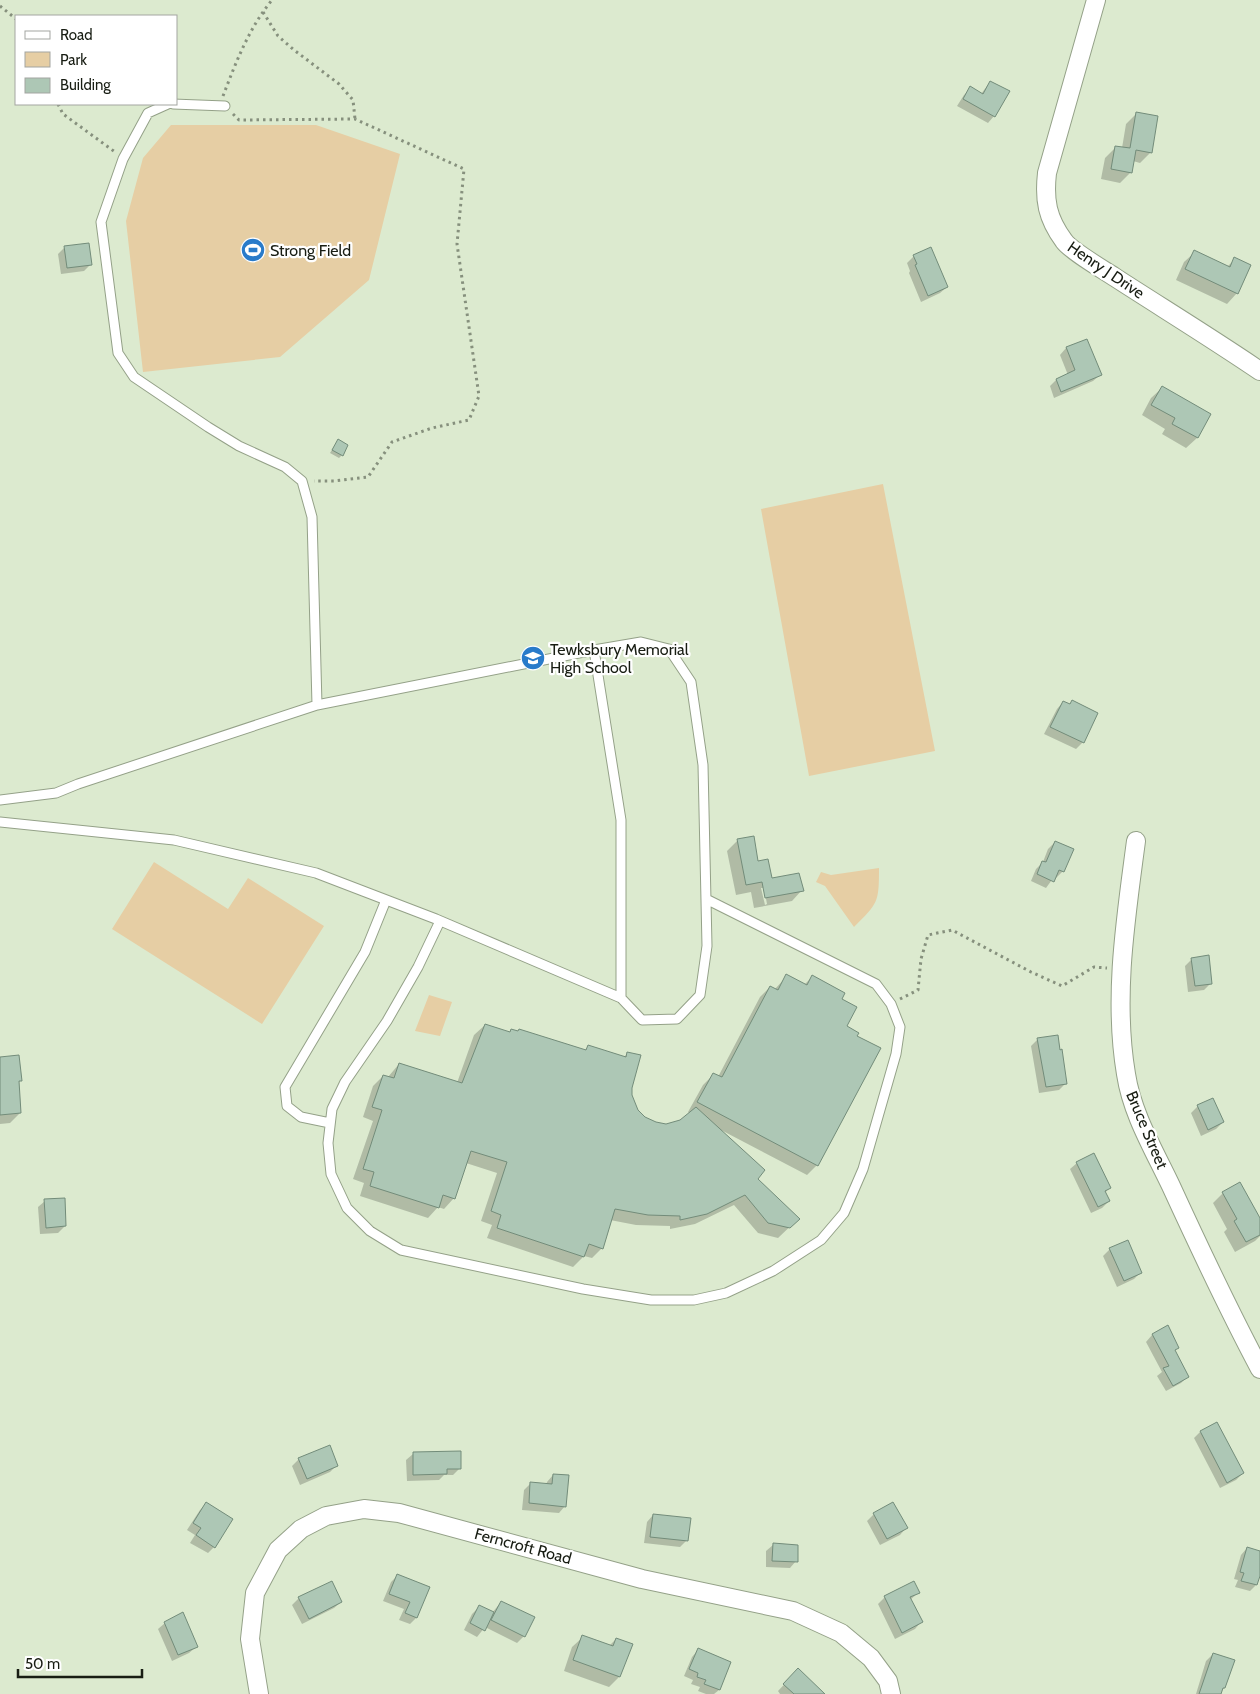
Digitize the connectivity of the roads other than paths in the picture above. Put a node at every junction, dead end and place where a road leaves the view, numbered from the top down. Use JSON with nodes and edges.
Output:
{"nodes":[{"id":1,"x":1096,"y":0,"type":"edge"},
{"id":2,"x":178,"y":104,"type":"edge"},
{"id":3,"x":166,"y":105,"type":"edge"},
{"id":4,"x":222,"y":106,"type":"road end"},
{"id":5,"x":1260,"y":371,"type":"edge"},
{"id":6,"x":594,"y":650,"type":"junction"},
{"id":7,"x":317,"y":704,"type":"junction"},
{"id":8,"x":0,"y":800,"type":"edge"},
{"id":9,"x":0,"y":822,"type":"edge"},
{"id":10,"x":1136,"y":841,"type":"dead end"},
{"id":11,"x":706,"y":899,"type":"junction"},
{"id":12,"x":386,"y":900,"type":"junction"},
{"id":13,"x":440,"y":921,"type":"junction"},
{"id":14,"x":621,"y":998,"type":"junction"},
{"id":15,"x":330,"y":1123,"type":"junction"},
{"id":16,"x":1260,"y":1369,"type":"edge"},
{"id":17,"x":258,"y":1694,"type":"edge"},
{"id":18,"x":891,"y":1694,"type":"edge"}],
"edges":[{"from":1,"to":5,"type":"street","name":"Henry J Drive"},
{"from":2,"to":4,"type":"lane"},
{"from":3,"to":7,"type":"lane"},
{"from":6,"to":7,"type":"lane"},
{"from":6,"to":11,"type":"lane"},
{"from":6,"to":14,"type":"lane"},
{"from":7,"to":8,"type":"lane"},
{"from":9,"to":12,"type":"lane"},
{"from":10,"to":16,"type":"street","name":"Bruce Street"},
{"from":11,"to":14,"type":"lane"},
{"from":11,"to":15,"type":"lane"},
{"from":12,"to":13,"type":"lane"},
{"from":12,"to":15,"type":"lane"},
{"from":13,"to":14,"type":"lane"},
{"from":13,"to":15,"type":"lane"},
{"from":17,"to":18,"type":"street","name":"Ferncroft Road"}]}
